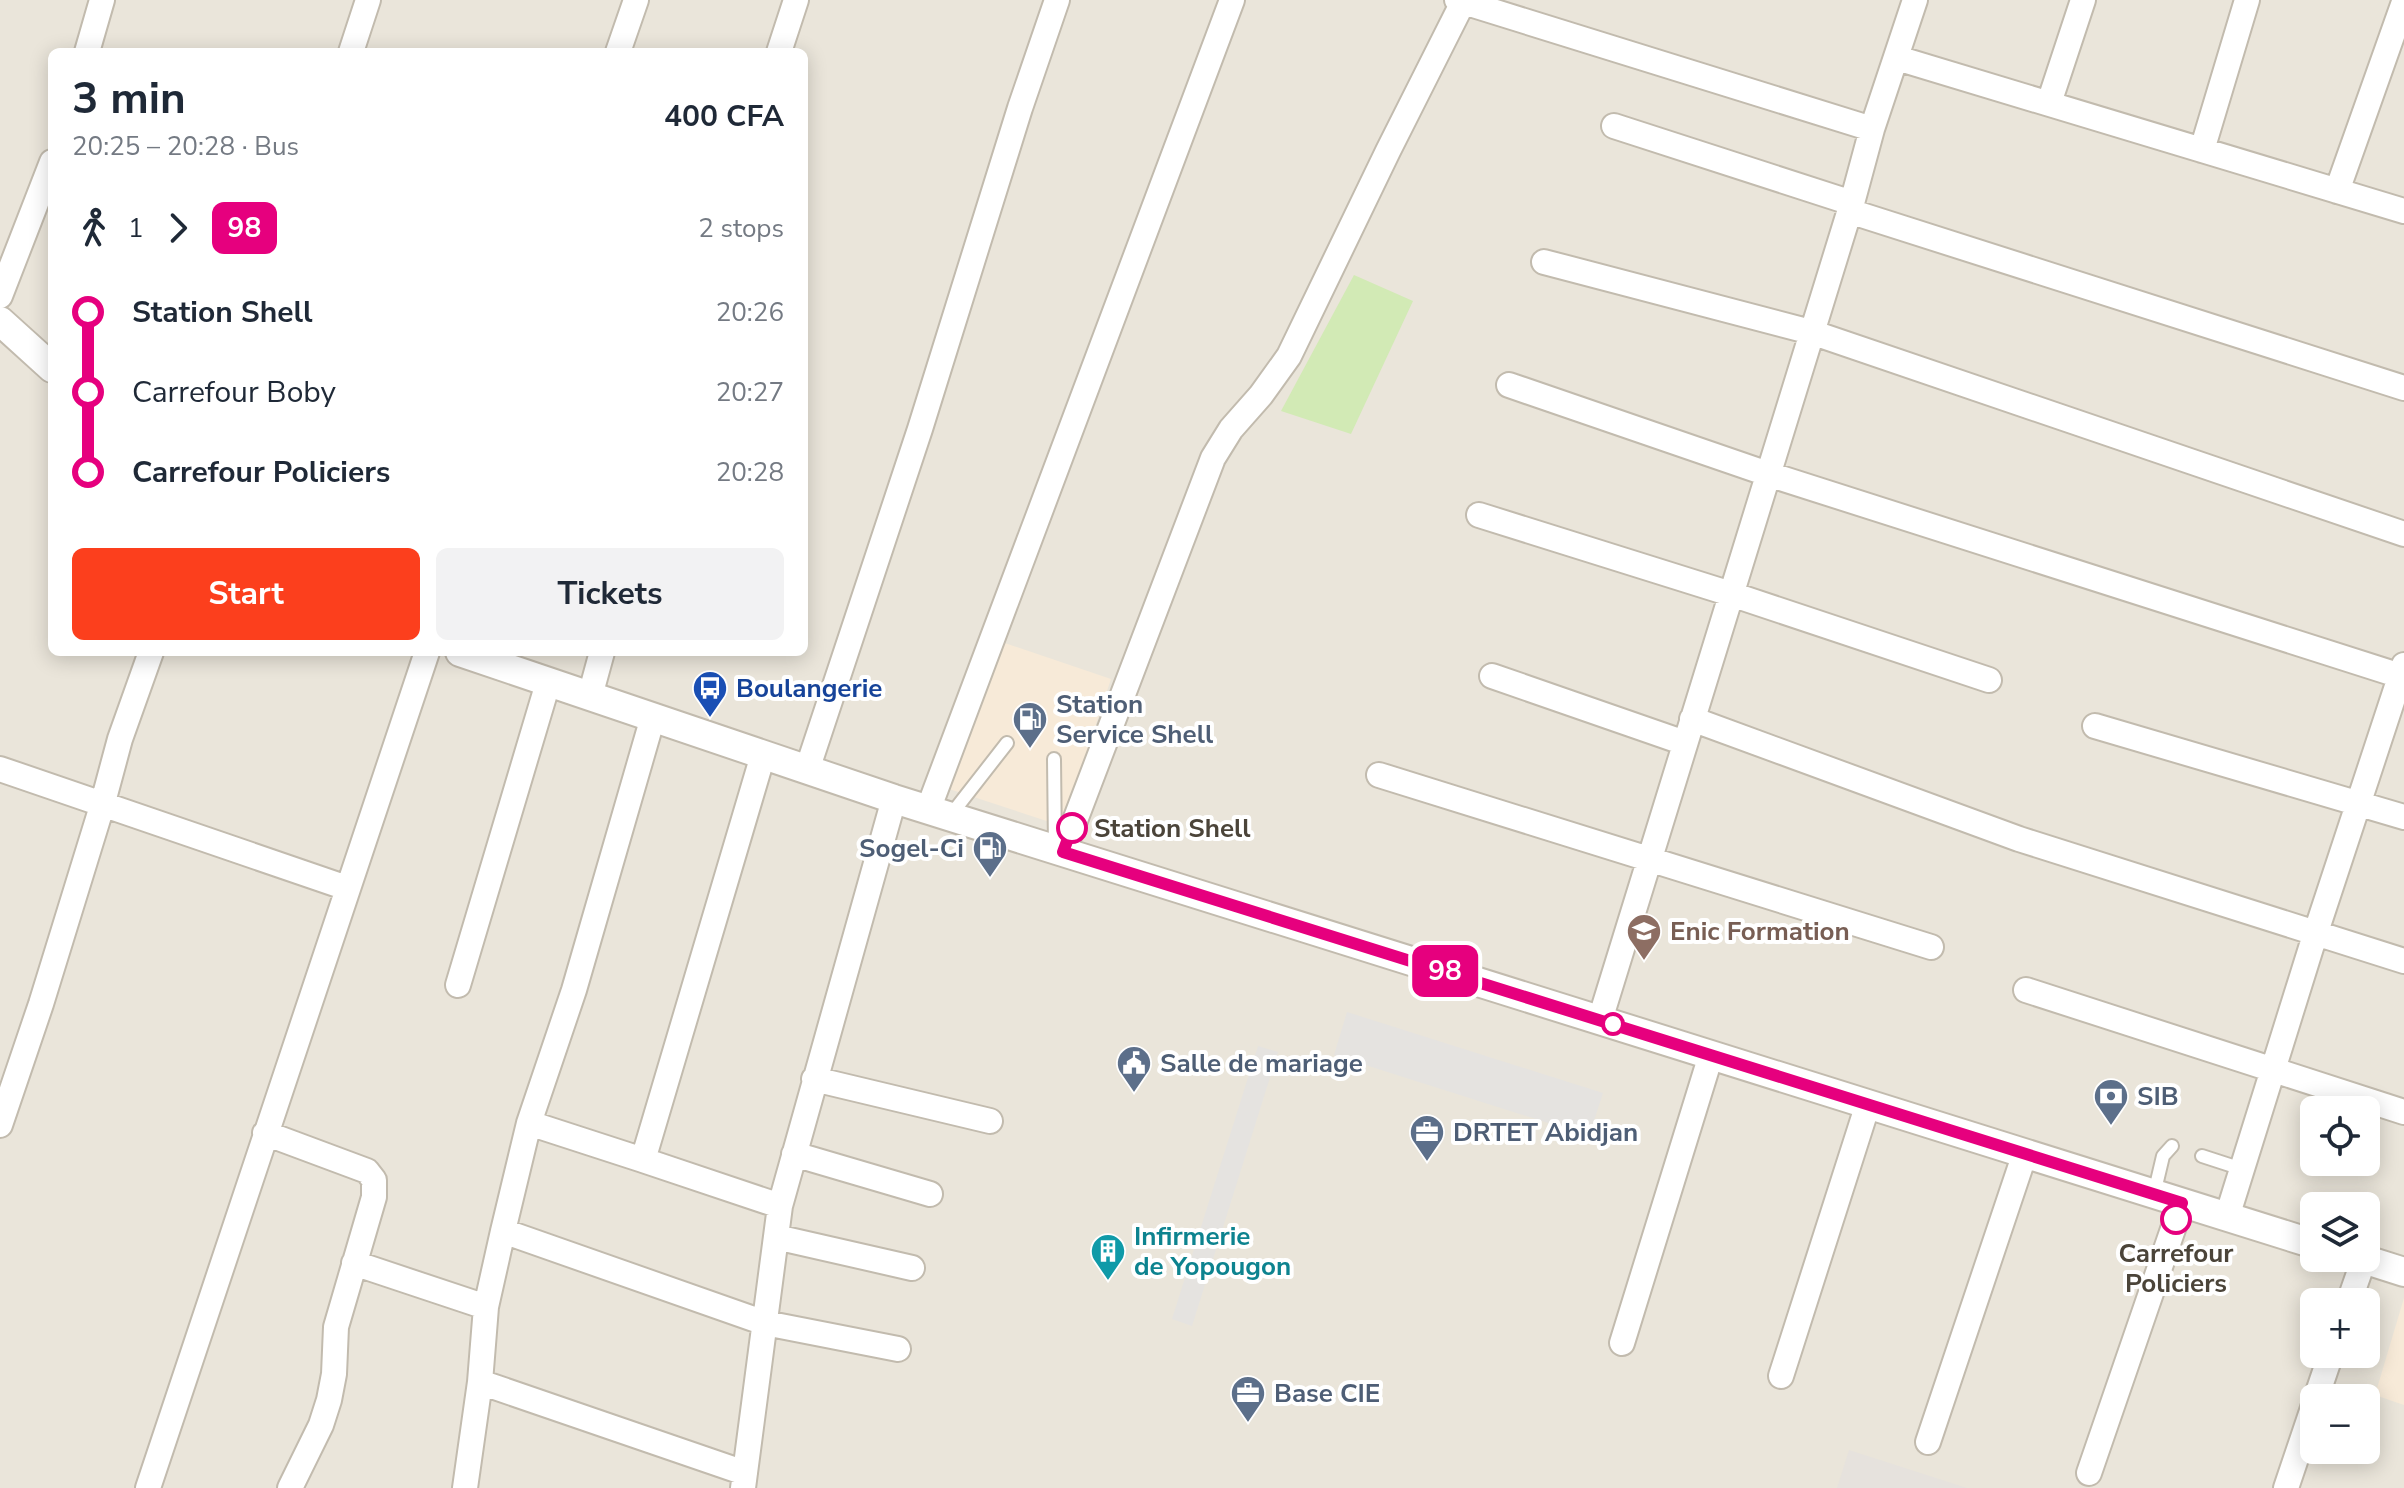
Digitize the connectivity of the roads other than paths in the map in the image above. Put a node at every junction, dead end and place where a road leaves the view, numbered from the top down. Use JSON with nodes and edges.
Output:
{"nodes":[{"id":1,"x":102,"y":0,"type":"edge"},
{"id":2,"x":368,"y":0,"type":"edge"},
{"id":3,"x":636,"y":0,"type":"edge"},
{"id":4,"x":796,"y":0,"type":"edge"},
{"id":5,"x":1057,"y":0,"type":"edge"},
{"id":6,"x":1232,"y":0,"type":"edge"},
{"id":7,"x":1915,"y":0,"type":"edge"},
{"id":8,"x":2083,"y":0,"type":"edge"},
{"id":9,"x":2247,"y":0,"type":"edge"},
{"id":10,"x":1460,"y":1,"type":"edge"},
{"id":11,"x":2404,"y":2,"type":"edge"},
{"id":12,"x":88,"y":48,"type":"edge"},
{"id":13,"x":352,"y":48,"type":"edge"},
{"id":14,"x":619,"y":48,"type":"edge"},
{"id":15,"x":780,"y":48,"type":"edge"},
{"id":16,"x":1897,"y":58,"type":"junction"},
{"id":17,"x":2049,"y":103,"type":"junction"},
{"id":18,"x":1614,"y":126,"type":"dead end"},
{"id":19,"x":1872,"y":129,"type":"junction"},
{"id":20,"x":2202,"y":150,"type":"junction"},
{"id":21,"x":48,"y":172,"type":"edge"},
{"id":22,"x":2337,"y":191,"type":"junction"},
{"id":23,"x":1851,"y":207,"type":"junction"},
{"id":24,"x":2404,"y":211,"type":"edge"},
{"id":25,"x":1544,"y":262,"type":"dead end"},
{"id":26,"x":0,"y":296,"type":"edge"},
{"id":27,"x":0,"y":321,"type":"edge"},
{"id":28,"x":1811,"y":332,"type":"junction"},
{"id":29,"x":48,"y":364,"type":"edge"},
{"id":30,"x":1509,"y":385,"type":"dead end"},
{"id":31,"x":2404,"y":388,"type":"edge"},
{"id":32,"x":1768,"y":474,"type":"junction"},
{"id":33,"x":1479,"y":515,"type":"dead end"},
{"id":34,"x":2404,"y":534,"type":"edge"},
{"id":35,"x":1731,"y":594,"type":"junction"},
{"id":36,"x":150,"y":656,"type":"edge"},
{"id":37,"x":426,"y":656,"type":"edge"},
{"id":38,"x":471,"y":656,"type":"edge"},
{"id":39,"x":601,"y":656,"type":"edge"},
{"id":40,"x":2403,"y":672,"type":"edge"},
{"id":41,"x":1492,"y":676,"type":"dead end"},
{"id":42,"x":1989,"y":680,"type":"dead end"},
{"id":43,"x":548,"y":683,"type":"junction"},
{"id":44,"x":590,"y":696,"type":"junction"},
{"id":45,"x":653,"y":717,"type":"junction"},
{"id":46,"x":1692,"y":719,"type":"junction"},
{"id":47,"x":2095,"y":726,"type":"dead end"},
{"id":48,"x":1007,"y":743,"type":"dead end"},
{"id":49,"x":1685,"y":743,"type":"junction"},
{"id":50,"x":763,"y":755,"type":"junction"},
{"id":51,"x":1054,"y":759,"type":"dead end"},
{"id":52,"x":0,"y":769,"type":"edge"},
{"id":53,"x":807,"y":770,"type":"junction"},
{"id":54,"x":1379,"y":775,"type":"dead end"},
{"id":55,"x":894,"y":799,"type":"junction"},
{"id":56,"x":2359,"y":804,"type":"junction"},
{"id":57,"x":102,"y":806,"type":"junction"},
{"id":58,"x":939,"y":813,"type":"junction"},
{"id":59,"x":2404,"y":817,"type":"edge"},
{"id":60,"x":1059,"y":850,"type":"junction"},
{"id":61,"x":1650,"y":858,"type":"junction"},
{"id":62,"x":347,"y":888,"type":"junction"},
{"id":63,"x":2315,"y":935,"type":"junction"},
{"id":64,"x":1931,"y":947,"type":"dead end"},
{"id":65,"x":2404,"y":961,"type":"edge"},
{"id":66,"x":458,"y":985,"type":"dead end"},
{"id":67,"x":2026,"y":990,"type":"dead end"},
{"id":68,"x":1600,"y":1020,"type":"junction"},
{"id":69,"x":1711,"y":1055,"type":"junction"},
{"id":70,"x":2274,"y":1068,"type":"junction"},
{"id":71,"x":814,"y":1079,"type":"junction"},
{"id":72,"x":1868,"y":1104,"type":"junction"},
{"id":73,"x":2404,"y":1112,"type":"edge"},
{"id":74,"x":990,"y":1121,"type":"dead end"},
{"id":75,"x":529,"y":1123,"type":"junction"},
{"id":76,"x":0,"y":1125,"type":"edge"},
{"id":77,"x":265,"y":1133,"type":"junction"},
{"id":78,"x":2172,"y":1146,"type":"dead end"},
{"id":79,"x":2025,"y":1153,"type":"junction"},
{"id":80,"x":794,"y":1154,"type":"junction"},
{"id":81,"x":2202,"y":1156,"type":"dead end"},
{"id":82,"x":643,"y":1160,"type":"junction"},
{"id":83,"x":2242,"y":1169,"type":"junction"},
{"id":84,"x":930,"y":1194,"type":"dead end"},
{"id":85,"x":2154,"y":1194,"type":"junction"},
{"id":86,"x":2182,"y":1203,"type":"junction"},
{"id":87,"x":780,"y":1206,"type":"junction"},
{"id":88,"x":2227,"y":1217,"type":"junction"},
{"id":89,"x":503,"y":1231,"type":"junction"},
{"id":90,"x":776,"y":1237,"type":"junction"},
{"id":91,"x":2300,"y":1240,"type":"edge"},
{"id":92,"x":354,"y":1263,"type":"junction"},
{"id":93,"x":2380,"y":1265,"type":"edge"},
{"id":94,"x":912,"y":1268,"type":"dead end"},
{"id":95,"x":2404,"y":1272,"type":"edge"},
{"id":96,"x":486,"y":1307,"type":"junction"},
{"id":97,"x":765,"y":1323,"type":"junction"},
{"id":98,"x":1622,"y":1343,"type":"dead end"},
{"id":99,"x":898,"y":1349,"type":"dead end"},
{"id":100,"x":1781,"y":1376,"type":"dead end"},
{"id":101,"x":480,"y":1382,"type":"junction"},
{"id":102,"x":1928,"y":1442,"type":"dead end"},
{"id":103,"x":2300,"y":1446,"type":"edge"},
{"id":104,"x":2089,"y":1473,"type":"dead end"},
{"id":105,"x":744,"y":1481,"type":"edge"},
{"id":106,"x":148,"y":1488,"type":"edge"},
{"id":107,"x":290,"y":1488,"type":"edge"},
{"id":108,"x":465,"y":1488,"type":"edge"},
{"id":109,"x":2286,"y":1488,"type":"edge"}],
"edges":[{"from":1,"to":12,"type":"street"},
{"from":2,"to":13,"type":"street"},
{"from":3,"to":14,"type":"street"},
{"from":4,"to":15,"type":"street"},
{"from":5,"to":53,"type":"street"},
{"from":6,"to":58,"type":"street"},
{"from":7,"to":16,"type":"street"},
{"from":8,"to":17,"type":"street"},
{"from":9,"to":20,"type":"street"},
{"from":10,"to":19,"type":"street"},
{"from":10,"to":60,"type":"street"},
{"from":11,"to":22,"type":"street"},
{"from":16,"to":17,"type":"street"},
{"from":16,"to":19,"type":"street"},
{"from":17,"to":20,"type":"street"},
{"from":18,"to":23,"type":"street"},
{"from":19,"to":23,"type":"street"},
{"from":20,"to":22,"type":"street"},
{"from":21,"to":26,"type":"street"},
{"from":22,"to":24,"type":"street"},
{"from":23,"to":28,"type":"street"},
{"from":23,"to":31,"type":"street"},
{"from":25,"to":28,"type":"street"},
{"from":27,"to":29,"type":"street"},
{"from":28,"to":32,"type":"street"},
{"from":28,"to":34,"type":"street"},
{"from":30,"to":32,"type":"street"},
{"from":32,"to":35,"type":"street"},
{"from":32,"to":40,"type":"street"},
{"from":33,"to":35,"type":"street"},
{"from":35,"to":42,"type":"street"},
{"from":35,"to":46,"type":"street"},
{"from":36,"to":57,"type":"street"},
{"from":37,"to":62,"type":"street"},
{"from":38,"to":43,"type":"street"},
{"from":39,"to":44,"type":"street"},
{"from":40,"to":56,"type":"street"},
{"from":41,"to":49,"type":"street"},
{"from":43,"to":44,"type":"street"},
{"from":43,"to":66,"type":"street"},
{"from":44,"to":45,"type":"street"},
{"from":45,"to":50,"type":"street"},
{"from":45,"to":75,"type":"street"},
{"from":46,"to":49,"type":"street"},
{"from":46,"to":63,"type":"street"},
{"from":47,"to":56,"type":"street"},
{"from":48,"to":58,"type":"lane"},
{"from":49,"to":61,"type":"street"},
{"from":50,"to":53,"type":"street"},
{"from":50,"to":82,"type":"street"},
{"from":51,"to":60,"type":"lane"},
{"from":52,"to":57,"type":"street"},
{"from":53,"to":55,"type":"street"},
{"from":54,"to":61,"type":"street"},
{"from":55,"to":58,"type":"street"},
{"from":55,"to":71,"type":"street"},
{"from":56,"to":59,"type":"street"},
{"from":56,"to":63,"type":"street"},
{"from":57,"to":62,"type":"street"},
{"from":57,"to":76,"type":"street"},
{"from":58,"to":60,"type":"street"},
{"from":60,"to":68,"type":"street"},
{"from":61,"to":64,"type":"street"},
{"from":61,"to":68,"type":"street"},
{"from":62,"to":77,"type":"street"},
{"from":63,"to":65,"type":"street"},
{"from":63,"to":70,"type":"street"},
{"from":67,"to":70,"type":"street"},
{"from":68,"to":69,"type":"street"},
{"from":69,"to":72,"type":"street"},
{"from":69,"to":98,"type":"street"},
{"from":70,"to":73,"type":"street"},
{"from":70,"to":83,"type":"street"},
{"from":71,"to":74,"type":"street"},
{"from":71,"to":80,"type":"street"},
{"from":72,"to":79,"type":"street"},
{"from":72,"to":100,"type":"street"},
{"from":75,"to":82,"type":"street"},
{"from":75,"to":89,"type":"street"},
{"from":77,"to":92,"type":"street"},
{"from":77,"to":106,"type":"street"},
{"from":78,"to":85,"type":"lane"},
{"from":79,"to":85,"type":"street"},
{"from":79,"to":102,"type":"street"},
{"from":80,"to":84,"type":"street"},
{"from":80,"to":87,"type":"street"},
{"from":81,"to":83,"type":"lane"},
{"from":82,"to":87,"type":"street"},
{"from":83,"to":88,"type":"street"},
{"from":85,"to":86,"type":"street"},
{"from":86,"to":88,"type":"street"},
{"from":86,"to":104,"type":"street"},
{"from":87,"to":90,"type":"street"},
{"from":88,"to":91,"type":"street"},
{"from":89,"to":96,"type":"street"},
{"from":89,"to":97,"type":"street"},
{"from":90,"to":94,"type":"street"},
{"from":90,"to":97,"type":"street"},
{"from":92,"to":96,"type":"street"},
{"from":92,"to":107,"type":"street"},
{"from":93,"to":95,"type":"street"},
{"from":96,"to":101,"type":"street"},
{"from":97,"to":99,"type":"street"},
{"from":97,"to":105,"type":"street"},
{"from":101,"to":105,"type":"street"},
{"from":101,"to":108,"type":"street"},
{"from":103,"to":109,"type":"street"}]}
